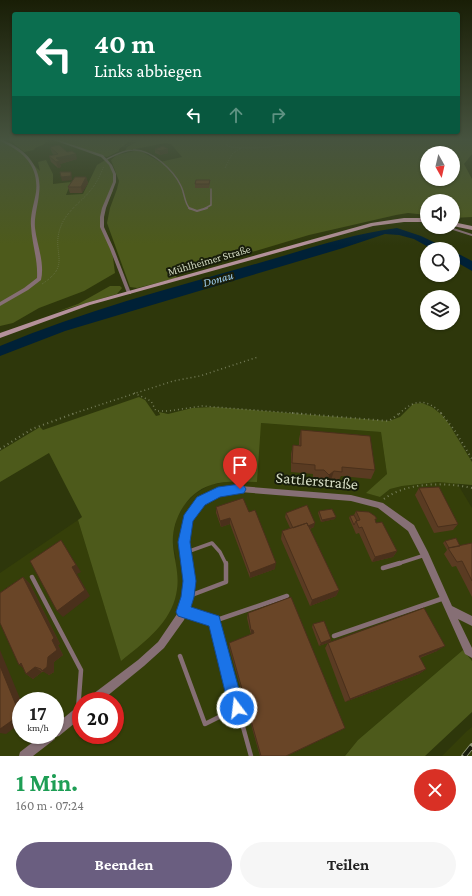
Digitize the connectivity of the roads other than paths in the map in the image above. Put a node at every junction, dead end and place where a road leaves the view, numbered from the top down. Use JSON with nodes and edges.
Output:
{"nodes":[{"id":1,"x":36,"y":174,"type":"edge"},
{"id":2,"x":115,"y":174,"type":"edge"},
{"id":3,"x":174,"y":174,"type":"edge"},
{"id":4,"x":211,"y":189,"type":"dead end"},
{"id":5,"x":420,"y":220,"type":"edge"},
{"id":6,"x":460,"y":225,"type":"edge"},
{"id":7,"x":472,"y":228,"type":"edge"},
{"id":8,"x":460,"y":231,"type":"edge"},
{"id":9,"x":472,"y":235,"type":"edge"},
{"id":10,"x":129,"y":293,"type":"junction"},
{"id":11,"x":0,"y":304,"type":"edge"},
{"id":12,"x":0,"y":336,"type":"edge"},
{"id":13,"x":185,"y":552,"type":"junction"},
{"id":14,"x":425,"y":555,"type":"junction"},
{"id":15,"x":383,"y":568,"type":"dead end"},
{"id":16,"x":32,"y":577,"type":"dead end"},
{"id":17,"x":287,"y":596,"type":"dead end"},
{"id":18,"x":188,"y":597,"type":"junction"},
{"id":19,"x":444,"y":598,"type":"junction"},
{"id":20,"x":449,"y":609,"type":"junction"},
{"id":21,"x":182,"y":612,"type":"junction"},
{"id":22,"x":214,"y":621,"type":"junction"},
{"id":23,"x":472,"y":621,"type":"edge"},
{"id":24,"x":334,"y":636,"type":"dead end"},
{"id":25,"x":472,"y":653,"type":"edge"},
{"id":26,"x":180,"y":656,"type":"dead end"},
{"id":27,"x":80,"y":692,"type":"edge"},
{"id":28,"x":105,"y":692,"type":"edge"},
{"id":29,"x":237,"y":708,"type":"junction"},
{"id":30,"x":72,"y":718,"type":"edge"},
{"id":31,"x":64,"y":724,"type":"edge"},
{"id":32,"x":39,"y":744,"type":"edge"},
{"id":33,"x":24,"y":756,"type":"edge"},
{"id":34,"x":251,"y":756,"type":"edge"}],
"edges":[{"from":1,"to":11,"type":"street"},
{"from":2,"to":10,"type":"street"},
{"from":3,"to":4,"type":"lane"},
{"from":5,"to":10,"type":"main road","name":"Mühlheimer Straße"},
{"from":6,"to":7,"type":"main road"},
{"from":8,"to":9,"type":"lane"},
{"from":10,"to":12,"type":"main road","name":"Mühlheimer Straße"},
{"from":13,"to":14,"type":"street","name":"Sattlerstraße"},
{"from":13,"to":18,"type":"street","name":"Sattlerstraße"},
{"from":13,"to":18,"type":"lane"},
{"from":14,"to":15,"type":"lane"},
{"from":14,"to":19,"type":"street","name":"Sattlerstraße"},
{"from":16,"to":27,"type":"lane"},
{"from":17,"to":22,"type":"lane"},
{"from":18,"to":21,"type":"street","name":"Sattlerstraße"},
{"from":19,"to":20,"type":"street","name":"Sattlerstraße"},
{"from":19,"to":24,"type":"lane"},
{"from":20,"to":23,"type":"street"},
{"from":20,"to":25,"type":"street","name":"Sattlerstraße"},
{"from":21,"to":22,"type":"lane"},
{"from":21,"to":28,"type":"street","name":"Sattlerstraße"},
{"from":22,"to":29,"type":"lane"},
{"from":26,"to":29,"type":"lane"},
{"from":29,"to":34,"type":"lane"},
{"from":30,"to":31,"type":"street"},
{"from":32,"to":33,"type":"street"}]}
